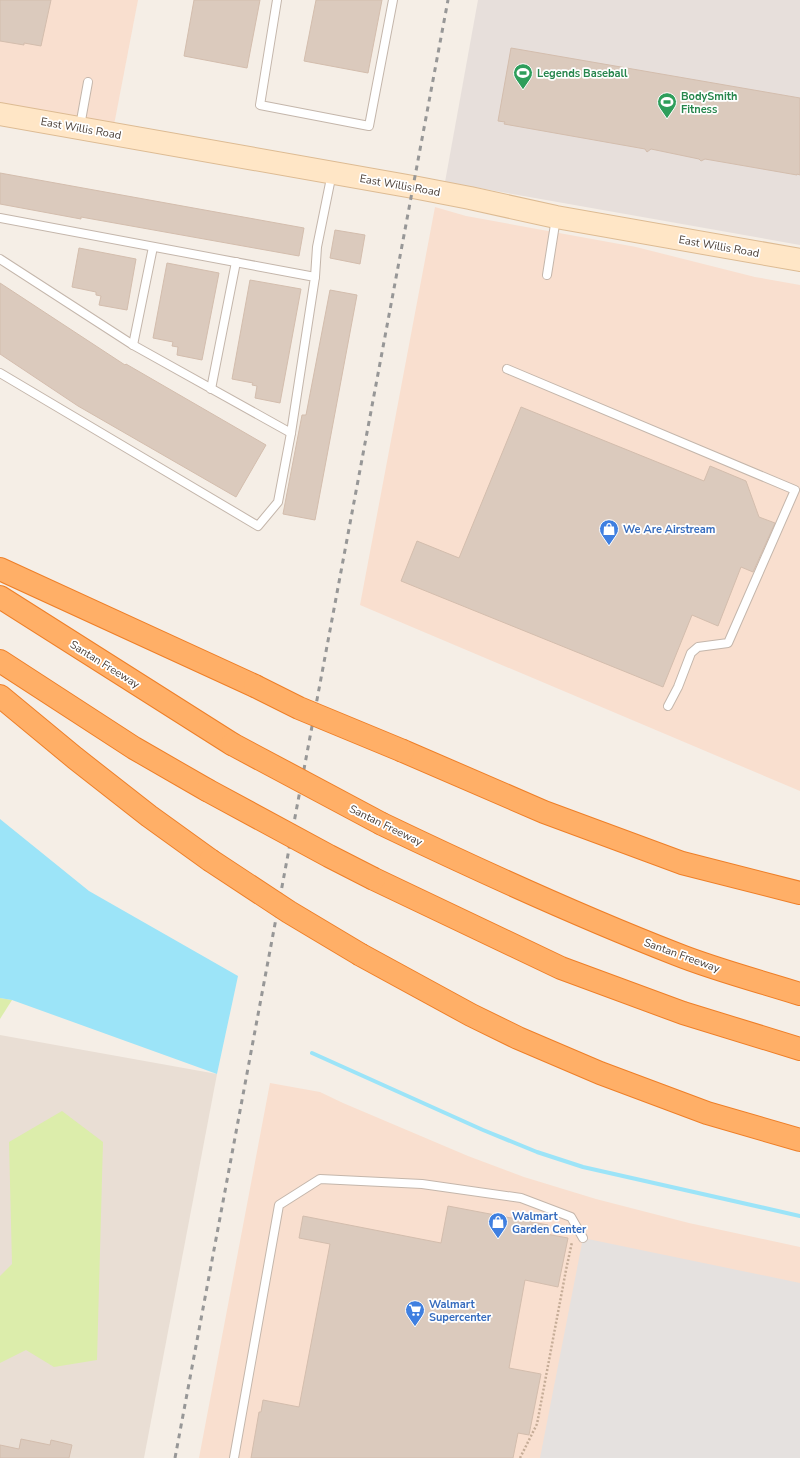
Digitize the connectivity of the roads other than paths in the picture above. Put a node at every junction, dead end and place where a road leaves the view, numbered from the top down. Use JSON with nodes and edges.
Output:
{"nodes":[{"id":1,"x":277,"y":0,"type":"edge"},
{"id":2,"x":393,"y":0,"type":"edge"},
{"id":3,"x":88,"y":82,"type":"dead end"},
{"id":4,"x":0,"y":114,"type":"edge"},
{"id":5,"x":79,"y":127,"type":"junction"},
{"id":6,"x":332,"y":173,"type":"junction"},
{"id":7,"x":556,"y":217,"type":"junction"},
{"id":8,"x":0,"y":218,"type":"edge"},
{"id":9,"x":153,"y":247,"type":"junction"},
{"id":10,"x":0,"y":259,"type":"edge"},
{"id":11,"x":800,"y":260,"type":"edge"},
{"id":12,"x":236,"y":262,"type":"junction"},
{"id":13,"x":547,"y":275,"type":"dead end"},
{"id":14,"x":315,"y":277,"type":"junction"},
{"id":15,"x":133,"y":345,"type":"junction"},
{"id":16,"x":507,"y":369,"type":"dead end"},
{"id":17,"x":0,"y":373,"type":"edge"},
{"id":18,"x":212,"y":388,"type":"junction"},
{"id":19,"x":291,"y":433,"type":"junction"},
{"id":20,"x":0,"y":569,"type":"edge"},
{"id":21,"x":0,"y":596,"type":"edge"},
{"id":22,"x":0,"y":660,"type":"edge"},
{"id":23,"x":0,"y":696,"type":"edge"},
{"id":24,"x":668,"y":706,"type":"dead end"},
{"id":25,"x":800,"y":894,"type":"edge"},
{"id":26,"x":800,"y":994,"type":"edge"},
{"id":27,"x":800,"y":1049,"type":"edge"},
{"id":28,"x":800,"y":1140,"type":"edge"},
{"id":29,"x":583,"y":1238,"type":"road end"},
{"id":30,"x":234,"y":1458,"type":"edge"}],
"edges":[{"from":1,"to":2,"type":"lane"},
{"from":3,"to":5,"type":"lane"},
{"from":4,"to":5,"type":"street","name":"East Willis Road"},
{"from":5,"to":6,"type":"street","name":"East Willis Road"},
{"from":6,"to":7,"type":"street","name":"East Willis Road"},
{"from":6,"to":14,"type":"lane"},
{"from":7,"to":11,"type":"street","name":"East Willis Road"},
{"from":7,"to":13,"type":"lane"},
{"from":8,"to":9,"type":"lane"},
{"from":9,"to":12,"type":"lane"},
{"from":9,"to":15,"type":"lane"},
{"from":10,"to":15,"type":"lane"},
{"from":12,"to":14,"type":"lane"},
{"from":12,"to":18,"type":"lane"},
{"from":14,"to":19,"type":"lane"},
{"from":15,"to":18,"type":"lane"},
{"from":16,"to":24,"type":"lane"},
{"from":17,"to":19,"type":"lane"},
{"from":18,"to":19,"type":"lane"},
{"from":20,"to":25,"type":"highway","bridge":true},
{"from":21,"to":26,"type":"highway","name":"Santan Freeway","bridge":true},
{"from":22,"to":27,"type":"highway","bridge":true},
{"from":23,"to":28,"type":"highway","bridge":true},
{"from":29,"to":30,"type":"lane"}]}
